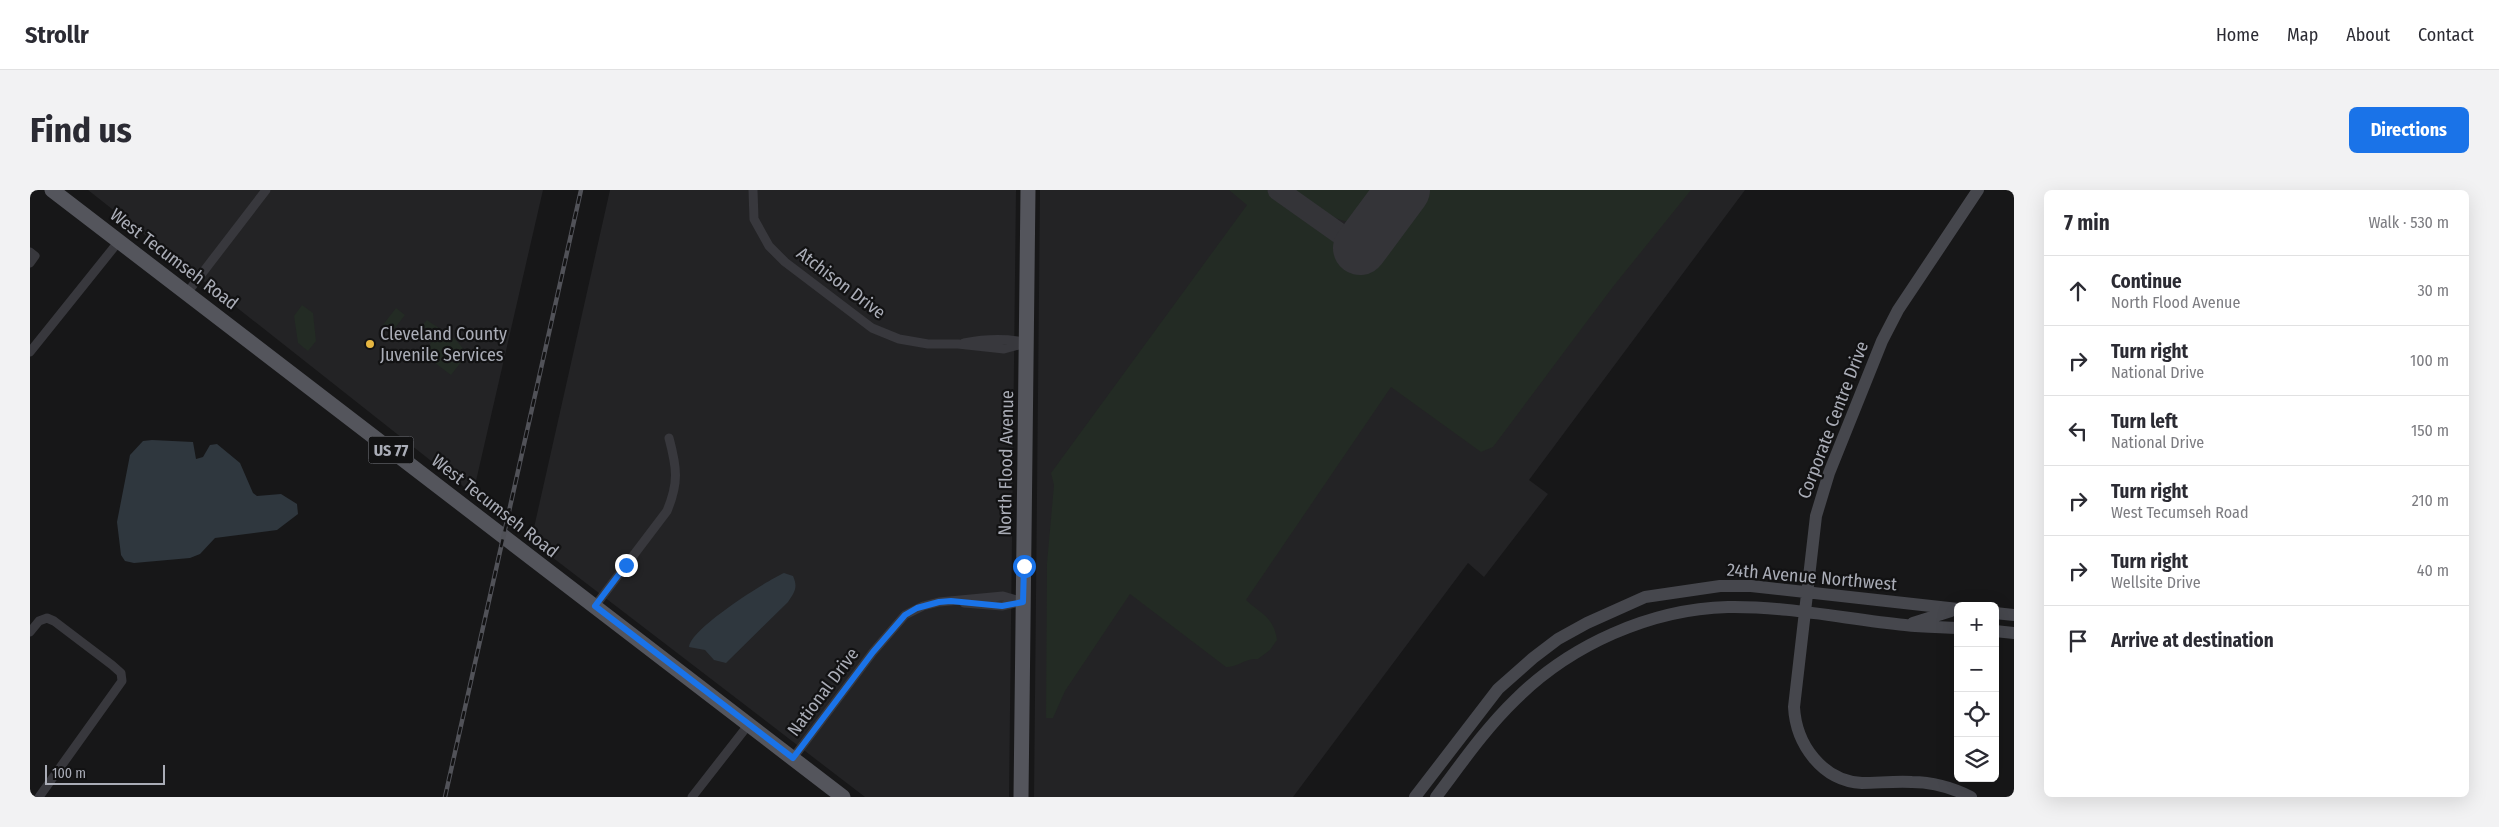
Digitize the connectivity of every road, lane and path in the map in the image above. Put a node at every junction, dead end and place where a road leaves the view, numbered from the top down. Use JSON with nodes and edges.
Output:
{"nodes":[{"id":1,"x":52,"y":190,"type":"edge"},
{"id":2,"x":266,"y":190,"type":"edge"},
{"id":3,"x":753,"y":190,"type":"edge"},
{"id":4,"x":1028,"y":190,"type":"edge"},
{"id":5,"x":1978,"y":190,"type":"edge"},
{"id":6,"x":119,"y":241,"type":"junction"},
{"id":7,"x":30,"y":252,"type":"edge"},
{"id":8,"x":30,"y":263,"type":"edge"},
{"id":9,"x":187,"y":293,"type":"junction"},
{"id":10,"x":1026,"y":343,"type":"junction"},
{"id":11,"x":30,"y":352,"type":"edge"},
{"id":12,"x":669,"y":438,"type":"dead end"},
{"id":13,"x":1808,"y":592,"type":"junction"},
{"id":14,"x":1023,"y":602,"type":"junction"},
{"id":15,"x":595,"y":606,"type":"junction"},
{"id":16,"x":1954,"y":609,"type":"edge"},
{"id":17,"x":1954,"y":610,"type":"edge"},
{"id":18,"x":1805,"y":612,"type":"junction"},
{"id":19,"x":1999,"y":613,"type":"edge"},
{"id":20,"x":2014,"y":615,"type":"edge"},
{"id":21,"x":1906,"y":625,"type":"junction"},
{"id":22,"x":1954,"y":628,"type":"edge"},
{"id":23,"x":30,"y":632,"type":"edge"},
{"id":24,"x":1999,"y":632,"type":"edge"},
{"id":25,"x":2014,"y":633,"type":"edge"},
{"id":26,"x":749,"y":724,"type":"junction"},
{"id":27,"x":793,"y":758,"type":"junction"},
{"id":28,"x":41,"y":796,"type":"edge"},
{"id":29,"x":692,"y":797,"type":"edge"},
{"id":30,"x":843,"y":797,"type":"edge"},
{"id":31,"x":1021,"y":797,"type":"edge"},
{"id":32,"x":1415,"y":797,"type":"edge"},
{"id":33,"x":1436,"y":797,"type":"edge"},
{"id":34,"x":1971,"y":797,"type":"edge"}],
"edges":[{"from":1,"to":6,"type":"main road","name":"West Tecumseh Road","number":"US 77"},
{"from":2,"to":9,"type":"street"},
{"from":3,"to":10,"type":"street","name":"Atchison Drive"},
{"from":4,"to":10,"type":"main road","name":"North Flood Avenue"},
{"from":5,"to":13,"type":"main road","name":"Corporate Centre Drive"},
{"from":6,"to":9,"type":"main road","name":"West Tecumseh Road","number":"US 77"},
{"from":6,"to":11,"type":"street"},
{"from":7,"to":8,"type":"street"},
{"from":9,"to":15,"type":"main road","name":"West Tecumseh Road","number":"US 77"},
{"from":10,"to":14,"type":"main road","name":"North Flood Avenue"},
{"from":12,"to":15,"type":"street"},
{"from":13,"to":16,"type":"main road","name":"24th Avenue Northwest"},
{"from":13,"to":18,"type":"main road","name":"Corporate Centre Drive"},
{"from":13,"to":32,"type":"main road","name":"24th Avenue Northwest"},
{"from":14,"to":27,"type":"street","name":"National Drive"},
{"from":14,"to":31,"type":"main road","name":"North Flood Avenue"},
{"from":15,"to":26,"type":"main road","name":"West Tecumseh Road","number":"US 77"},
{"from":17,"to":21,"type":"main road"},
{"from":18,"to":21,"type":"main road","name":"24th Avenue Northwest"},
{"from":18,"to":33,"type":"main road","name":"24th Avenue Northwest"},
{"from":18,"to":34,"type":"main road","name":"Corporate Centre Drive"},
{"from":19,"to":20,"type":"main road"},
{"from":21,"to":22,"type":"main road","name":"24th Avenue Northwest"},
{"from":23,"to":28,"type":"street"},
{"from":24,"to":25,"type":"main road"},
{"from":26,"to":27,"type":"main road","name":"West Tecumseh Road","number":"US 77"},
{"from":26,"to":29,"type":"street"},
{"from":27,"to":30,"type":"main road","name":"West Tecumseh Road","number":"US 77"}]}
